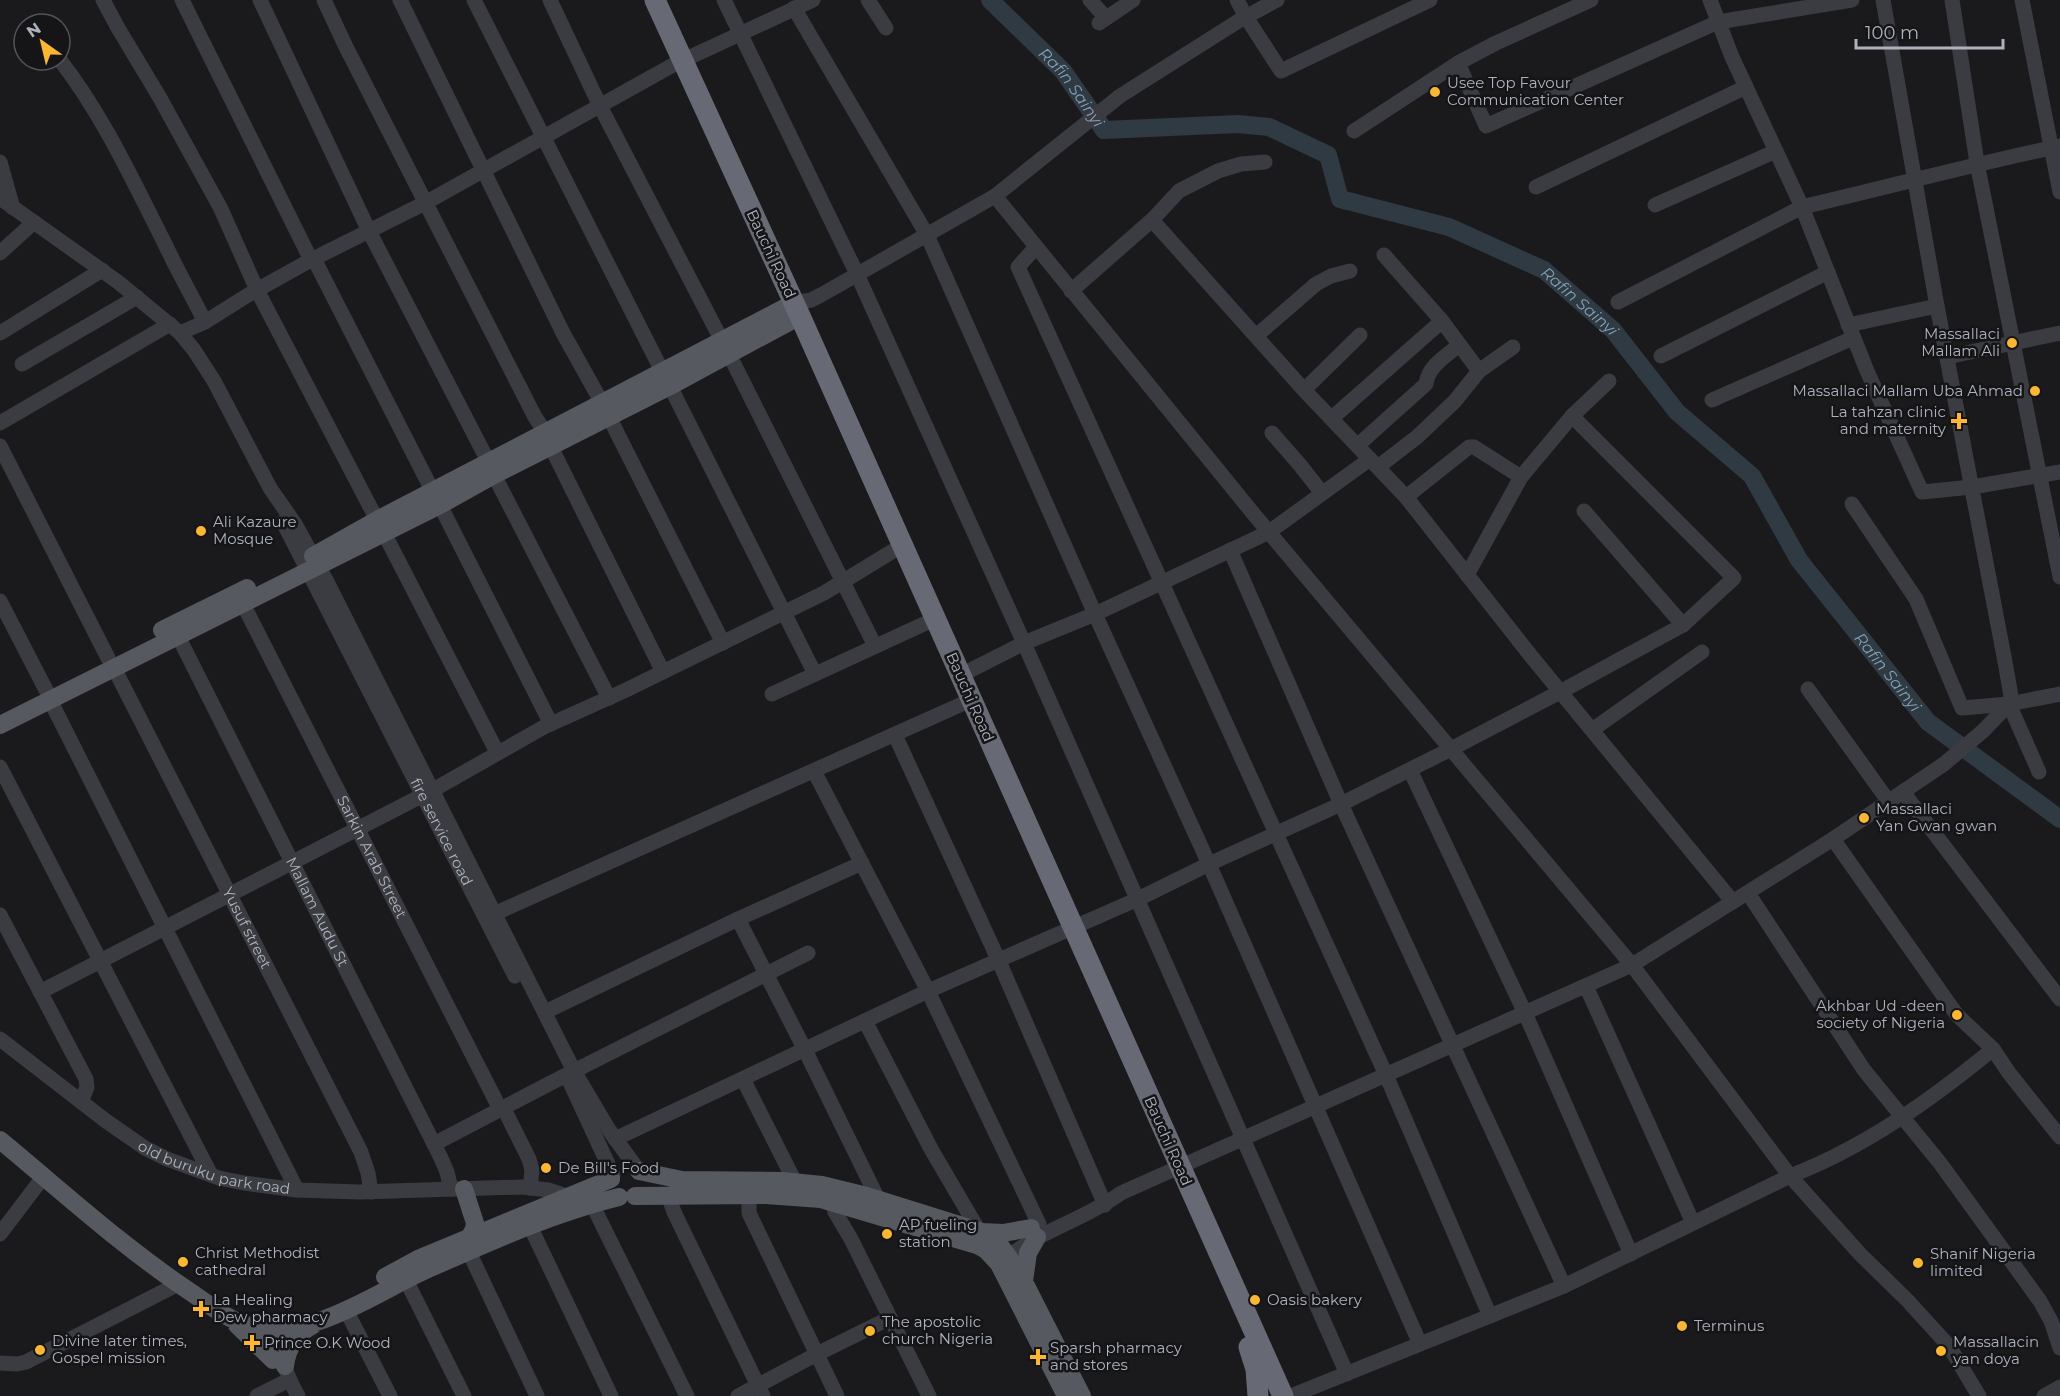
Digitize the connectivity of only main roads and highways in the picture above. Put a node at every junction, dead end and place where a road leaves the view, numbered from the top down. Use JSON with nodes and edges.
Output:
{"nodes":[{"id":1,"x":644,"y":0,"type":"edge"},
{"id":2,"x":655,"y":0,"type":"edge"},
{"id":3,"x":678,"y":63,"type":"junction"},
{"id":4,"x":795,"y":310,"type":"junction"},
{"id":5,"x":311,"y":564,"type":"junction"},
{"id":6,"x":111,"y":663,"type":"junction"},
{"id":7,"x":48,"y":695,"type":"junction"},
{"id":8,"x":0,"y":713,"type":"edge"},
{"id":9,"x":0,"y":725,"type":"edge"},
{"id":10,"x":1068,"y":929,"type":"junction"},
{"id":11,"x":0,"y":1140,"type":"edge"},
{"id":12,"x":1175,"y":1169,"type":"junction"},
{"id":13,"x":638,"y":1171,"type":"junction"},
{"id":14,"x":612,"y":1177,"type":"junction"},
{"id":15,"x":748,"y":1188,"type":"junction"},
{"id":16,"x":457,"y":1189,"type":"road end"},
{"id":17,"x":834,"y":1195,"type":"junction"},
{"id":18,"x":627,"y":1196,"type":"junction"},
{"id":19,"x":469,"y":1245,"type":"junction"},
{"id":20,"x":990,"y":1246,"type":"junction"},
{"id":21,"x":403,"y":1274,"type":"junction"},
{"id":22,"x":1024,"y":1281,"type":"junction"},
{"id":23,"x":201,"y":1299,"type":"junction"},
{"id":24,"x":223,"y":1315,"type":"junction"},
{"id":25,"x":322,"y":1320,"type":"junction"},
{"id":26,"x":270,"y":1325,"type":"junction"},
{"id":27,"x":1256,"y":1370,"type":"junction"},
{"id":28,"x":1066,"y":1396,"type":"edge"},
{"id":29,"x":1082,"y":1396,"type":"edge"},
{"id":30,"x":1250,"y":1396,"type":"edge"},
{"id":31,"x":1258,"y":1396,"type":"edge"},
{"id":32,"x":1283,"y":1396,"type":"edge"}],
"edges":[{"from":1,"to":3,"type":"highway","name":"Bauchi Road"},
{"from":2,"to":3,"type":"highway","name":"Bauchi Road"},
{"from":3,"to":4,"type":"highway","name":"Bauchi Road"},
{"from":4,"to":5,"type":"main road"},
{"from":4,"to":10,"type":"highway","name":"Bauchi Road"},
{"from":4,"to":10,"type":"highway","name":"Bauchi Road"},
{"from":5,"to":6,"type":"main road"},
{"from":5,"to":6,"type":"main road"},
{"from":6,"to":7,"type":"main road"},
{"from":7,"to":8,"type":"main road"},
{"from":7,"to":9,"type":"main road"},
{"from":10,"to":12,"type":"highway","name":"Bauchi Road"},
{"from":11,"to":23,"type":"main road"},
{"from":12,"to":27,"type":"highway","name":"Bauchi Road"},
{"from":12,"to":32,"type":"highway","name":"Bauchi Road"},
{"from":13,"to":14,"type":"main road"},
{"from":13,"to":15,"type":"main road"},
{"from":13,"to":18,"type":"main road"},
{"from":14,"to":18,"type":"main road"},
{"from":14,"to":19,"type":"main road"},
{"from":15,"to":17,"type":"main road"},
{"from":15,"to":17,"type":"main road"},
{"from":15,"to":18,"type":"main road"},
{"from":16,"to":19,"type":"main road"},
{"from":17,"to":20,"type":"main road"},
{"from":17,"to":20,"type":"main road"},
{"from":18,"to":19,"type":"main road"},
{"from":19,"to":21,"type":"main road"},
{"from":20,"to":22,"type":"main road"},
{"from":20,"to":22,"type":"main road"},
{"from":20,"to":28,"type":"main road"},
{"from":21,"to":25,"type":"main road"},
{"from":21,"to":26,"type":"main road"},
{"from":22,"to":29,"type":"main road"},
{"from":23,"to":24,"type":"main road"},
{"from":23,"to":26,"type":"main road"},
{"from":24,"to":25,"type":"main road"},
{"from":24,"to":26,"type":"main road"},
{"from":25,"to":26,"type":"main road"},
{"from":27,"to":30,"type":"highway"},
{"from":27,"to":31,"type":"highway","name":"Bauchi Road"}]}
